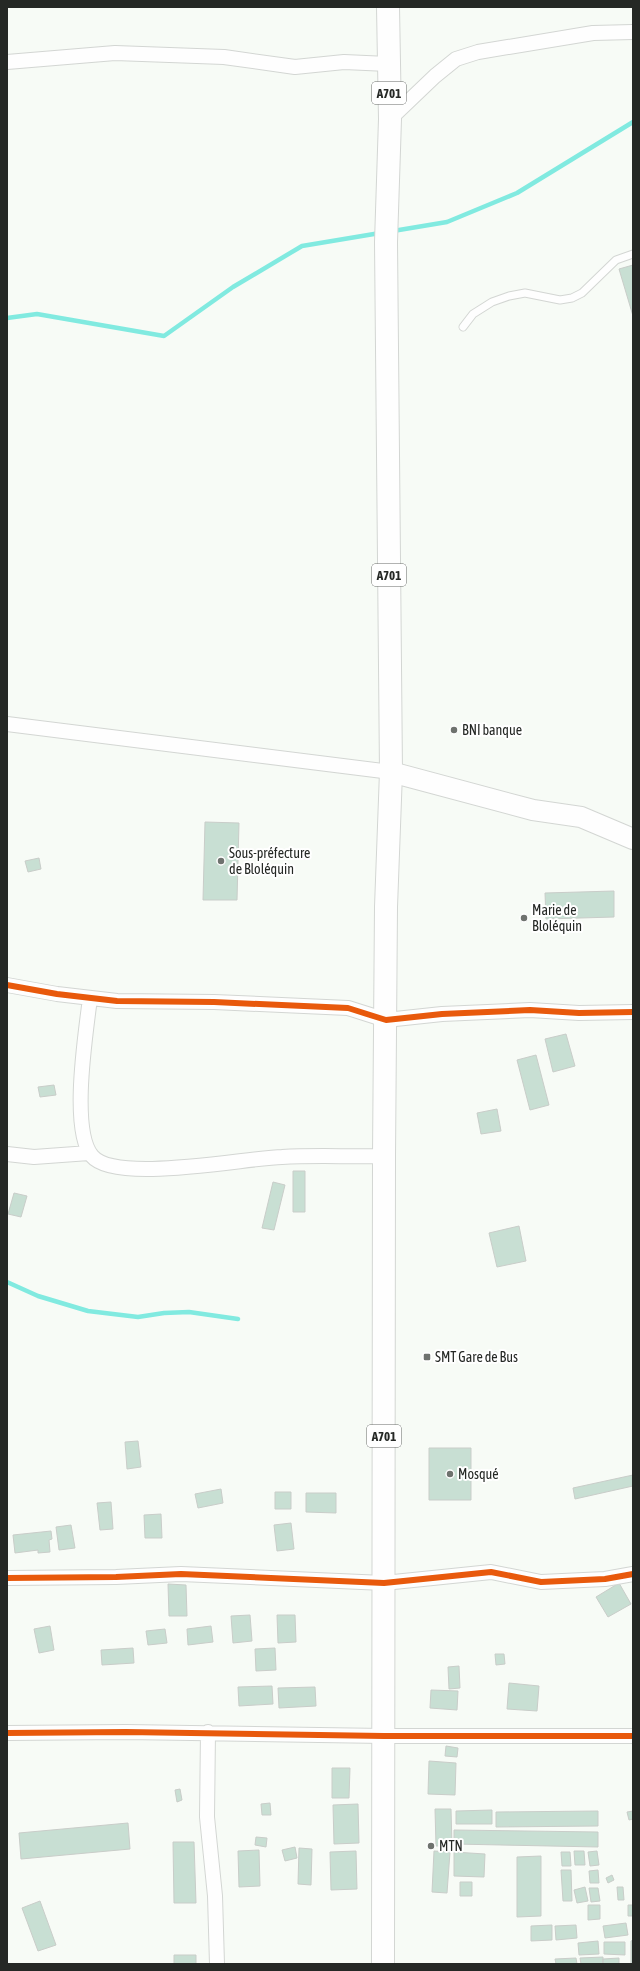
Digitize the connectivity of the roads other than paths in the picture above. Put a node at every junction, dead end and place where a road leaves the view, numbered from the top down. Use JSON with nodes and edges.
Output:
{"nodes":[{"id":1,"x":388,"y":7,"type":"edge"},
{"id":2,"x":633,"y":32,"type":"edge"},
{"id":3,"x":7,"y":62,"type":"edge"},
{"id":4,"x":388,"y":64,"type":"junction"},
{"id":5,"x":390,"y":120,"type":"junction"},
{"id":6,"x":633,"y":254,"type":"edge"},
{"id":7,"x":463,"y":326,"type":"dead end"},
{"id":8,"x":7,"y":724,"type":"edge"},
{"id":9,"x":391,"y":772,"type":"junction"},
{"id":10,"x":633,"y":839,"type":"edge"},
{"id":11,"x":7,"y":985,"type":"edge"},
{"id":12,"x":90,"y":998,"type":"junction"},
{"id":13,"x":633,"y":1012,"type":"edge"},
{"id":14,"x":386,"y":1020,"type":"junction"},
{"id":15,"x":89,"y":1152,"type":"junction"},
{"id":16,"x":7,"y":1154,"type":"edge"},
{"id":17,"x":384,"y":1156,"type":"junction"},
{"id":18,"x":633,"y":1574,"type":"edge"},
{"id":19,"x":7,"y":1578,"type":"edge"},
{"id":20,"x":384,"y":1583,"type":"junction"},
{"id":21,"x":208,"y":1732,"type":"junction"},
{"id":22,"x":7,"y":1733,"type":"edge"},
{"id":23,"x":384,"y":1736,"type":"junction"},
{"id":24,"x":633,"y":1736,"type":"edge"},
{"id":25,"x":217,"y":1964,"type":"edge"},
{"id":26,"x":383,"y":1964,"type":"edge"}],
"edges":[{"from":1,"to":4,"type":"highway","number":"A701"},
{"from":2,"to":5,"type":"street"},
{"from":3,"to":4,"type":"street"},
{"from":4,"to":5,"type":"highway","number":"A701"},
{"from":5,"to":9,"type":"highway","number":"A701"},
{"from":6,"to":7,"type":"lane"},
{"from":8,"to":9,"type":"street"},
{"from":9,"to":10,"type":"main road"},
{"from":9,"to":14,"type":"highway","number":"A701"},
{"from":11,"to":12,"type":"street"},
{"from":12,"to":14,"type":"street"},
{"from":12,"to":15,"type":"street"},
{"from":13,"to":14,"type":"street"},
{"from":14,"to":17,"type":"highway","number":"A701"},
{"from":15,"to":16,"type":"street"},
{"from":15,"to":17,"type":"street"},
{"from":17,"to":20,"type":"highway","number":"A701"},
{"from":18,"to":20,"type":"street"},
{"from":19,"to":20,"type":"street"},
{"from":20,"to":23,"type":"highway","number":"A701"},
{"from":21,"to":22,"type":"street"},
{"from":21,"to":23,"type":"street"},
{"from":21,"to":25,"type":"street"},
{"from":23,"to":24,"type":"street"},
{"from":23,"to":26,"type":"highway","number":"A701"}]}
